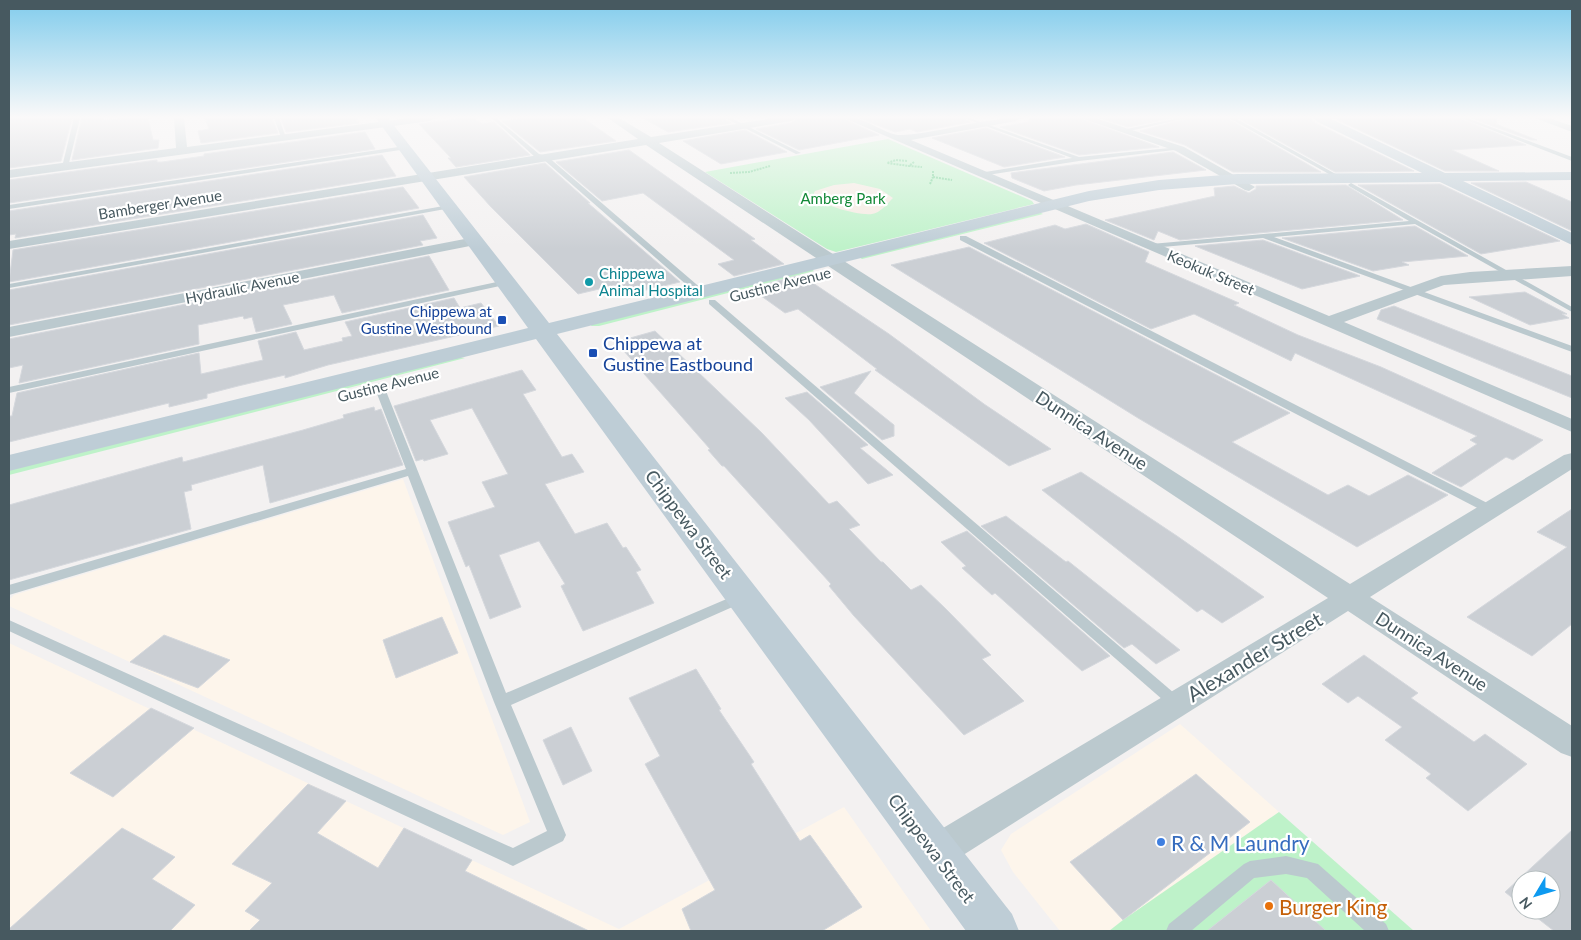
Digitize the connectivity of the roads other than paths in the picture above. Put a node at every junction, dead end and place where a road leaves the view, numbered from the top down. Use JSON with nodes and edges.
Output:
{"nodes":[{"id":1,"x":66,"y":162,"type":"edge"},
{"id":2,"x":100,"y":162,"type":"edge"},
{"id":3,"x":312,"y":162,"type":"edge"},
{"id":4,"x":416,"y":162,"type":"edge"},
{"id":5,"x":516,"y":162,"type":"edge"},
{"id":6,"x":551,"y":162,"type":"edge"},
{"id":7,"x":680,"y":162,"type":"edge"},
{"id":8,"x":953,"y":162,"type":"edge"},
{"id":9,"x":1060,"y":162,"type":"edge"},
{"id":10,"x":1204,"y":162,"type":"edge"},
{"id":11,"x":1310,"y":162,"type":"edge"},
{"id":12,"x":1411,"y":162,"type":"edge"},
{"id":13,"x":65,"y":167,"type":"junction"},
{"id":14,"x":9,"y":174,"type":"edge"},
{"id":15,"x":981,"y":174,"type":"junction"},
{"id":16,"x":1572,"y":176,"type":"edge"},
{"id":17,"x":427,"y":177,"type":"junction"},
{"id":18,"x":1445,"y":178,"type":"junction"},
{"id":19,"x":1344,"y":181,"type":"junction"},
{"id":20,"x":1243,"y":183,"type":"junction"},
{"id":21,"x":9,"y":207,"type":"edge"},
{"id":22,"x":449,"y":207,"type":"junction"},
{"id":23,"x":1059,"y":208,"type":"junction"},
{"id":24,"x":1416,"y":222,"type":"junction"},
{"id":25,"x":1264,"y":236,"type":"junction"},
{"id":26,"x":963,"y":238,"type":"junction"},
{"id":27,"x":1572,"y":240,"type":"edge"},
{"id":28,"x":475,"y":241,"type":"junction"},
{"id":29,"x":9,"y":245,"type":"edge"},
{"id":30,"x":1151,"y":246,"type":"junction"},
{"id":31,"x":836,"y":264,"type":"junction"},
{"id":32,"x":1572,"y":272,"type":"edge"},
{"id":33,"x":1509,"y":274,"type":"junction"},
{"id":34,"x":506,"y":282,"type":"junction"},
{"id":35,"x":9,"y":286,"type":"edge"},
{"id":36,"x":1412,"y":290,"type":"junction"},
{"id":37,"x":706,"y":297,"type":"junction"},
{"id":38,"x":1572,"y":310,"type":"edge"},
{"id":39,"x":1329,"y":322,"type":"junction"},
{"id":40,"x":9,"y":332,"type":"edge"},
{"id":41,"x":548,"y":337,"type":"junction"},
{"id":42,"x":1572,"y":349,"type":"edge"},
{"id":43,"x":379,"y":386,"type":"junction"},
{"id":44,"x":9,"y":390,"type":"edge"},
{"id":45,"x":1572,"y":426,"type":"edge"},
{"id":46,"x":1572,"y":460,"type":"edge"},
{"id":47,"x":9,"y":463,"type":"edge"},
{"id":48,"x":412,"y":470,"type":"junction"},
{"id":49,"x":9,"y":481,"type":"edge"},
{"id":50,"x":1492,"y":510,"type":"junction"},
{"id":51,"x":9,"y":590,"type":"edge"},
{"id":52,"x":744,"y":597,"type":"junction"},
{"id":53,"x":1351,"y":598,"type":"junction"},
{"id":54,"x":9,"y":625,"type":"edge"},
{"id":55,"x":502,"y":702,"type":"junction"},
{"id":56,"x":1176,"y":703,"type":"junction"},
{"id":57,"x":1572,"y":742,"type":"edge"},
{"id":58,"x":936,"y":852,"type":"junction"},
{"id":59,"x":995,"y":931,"type":"edge"},
{"id":60,"x":1176,"y":931,"type":"edge"},
{"id":61,"x":1380,"y":931,"type":"edge"}],
"edges":[{"from":1,"to":13,"type":"lane"},
{"from":2,"to":13,"type":"street"},
{"from":3,"to":21,"type":"lane"},
{"from":4,"to":17,"type":"street","name":"Chippewa Street"},
{"from":5,"to":17,"type":"street","name":"Bamberger Avenue"},
{"from":6,"to":37,"type":"lane"},
{"from":7,"to":31,"type":"street","name":"Dunnica Avenue"},
{"from":8,"to":15,"type":"street","name":"Keokuk Street"},
{"from":9,"to":15,"type":"lane"},
{"from":10,"to":20,"type":"street"},
{"from":11,"to":19,"type":"lane"},
{"from":12,"to":18,"type":"street"},
{"from":13,"to":14,"type":"street"},
{"from":15,"to":23,"type":"street","name":"Keokuk Street"},
{"from":16,"to":18,"type":"street","name":"Gustine Avenue"},
{"from":17,"to":22,"type":"street","name":"Chippewa Street"},
{"from":17,"to":29,"type":"street","name":"Bamberger Avenue"},
{"from":18,"to":19,"type":"street","name":"Gustine Avenue"},
{"from":18,"to":27,"type":"street"},
{"from":19,"to":20,"type":"street","name":"Gustine Avenue"},
{"from":19,"to":24,"type":"lane"},
{"from":20,"to":23,"type":"street","name":"Gustine Avenue"},
{"from":22,"to":28,"type":"street","name":"Chippewa Street"},
{"from":22,"to":35,"type":"lane"},
{"from":23,"to":26,"type":"street","name":"Gustine Avenue"},
{"from":23,"to":30,"type":"street","name":"Keokuk Street"},
{"from":23,"to":31,"type":"street","name":"Gustine Avenue"},
{"from":24,"to":25,"type":"lane"},
{"from":24,"to":33,"type":"lane"},
{"from":25,"to":30,"type":"lane"},
{"from":25,"to":36,"type":"lane"},
{"from":26,"to":31,"type":"street","name":"Gustine Avenue"},
{"from":26,"to":50,"type":"lane"},
{"from":28,"to":34,"type":"street","name":"Chippewa Street"},
{"from":28,"to":40,"type":"street","name":"Hydraulic Avenue"},
{"from":30,"to":39,"type":"street","name":"Keokuk Street"},
{"from":31,"to":37,"type":"street","name":"Gustine Avenue"},
{"from":31,"to":53,"type":"street","name":"Dunnica Avenue"},
{"from":32,"to":33,"type":"street"},
{"from":33,"to":36,"type":"street"},
{"from":33,"to":38,"type":"lane"},
{"from":34,"to":41,"type":"street","name":"Chippewa Street"},
{"from":34,"to":44,"type":"lane"},
{"from":36,"to":39,"type":"street"},
{"from":36,"to":42,"type":"lane"},
{"from":37,"to":41,"type":"street","name":"Gustine Avenue"},
{"from":37,"to":56,"type":"lane"},
{"from":39,"to":45,"type":"street","name":"Keokuk Street"},
{"from":41,"to":43,"type":"street","name":"Gustine Avenue"},
{"from":41,"to":47,"type":"street","name":"Gustine Avenue"},
{"from":41,"to":52,"type":"street","name":"Chippewa Street"},
{"from":43,"to":48,"type":"lane"},
{"from":43,"to":49,"type":"street","name":"Gustine Avenue"},
{"from":46,"to":50,"type":"street","name":"Alexander Street"},
{"from":48,"to":51,"type":"lane"},
{"from":48,"to":55,"type":"lane"},
{"from":50,"to":53,"type":"street","name":"Alexander Street"},
{"from":52,"to":55,"type":"lane"},
{"from":52,"to":58,"type":"street","name":"Chippewa Street"},
{"from":53,"to":56,"type":"street","name":"Alexander Street"},
{"from":53,"to":57,"type":"street","name":"Dunnica Avenue"},
{"from":54,"to":55,"type":"lane"},
{"from":56,"to":58,"type":"street","name":"Alexander Street"},
{"from":58,"to":59,"type":"street","name":"Chippewa Street"},
{"from":60,"to":61,"type":"lane"}]}
